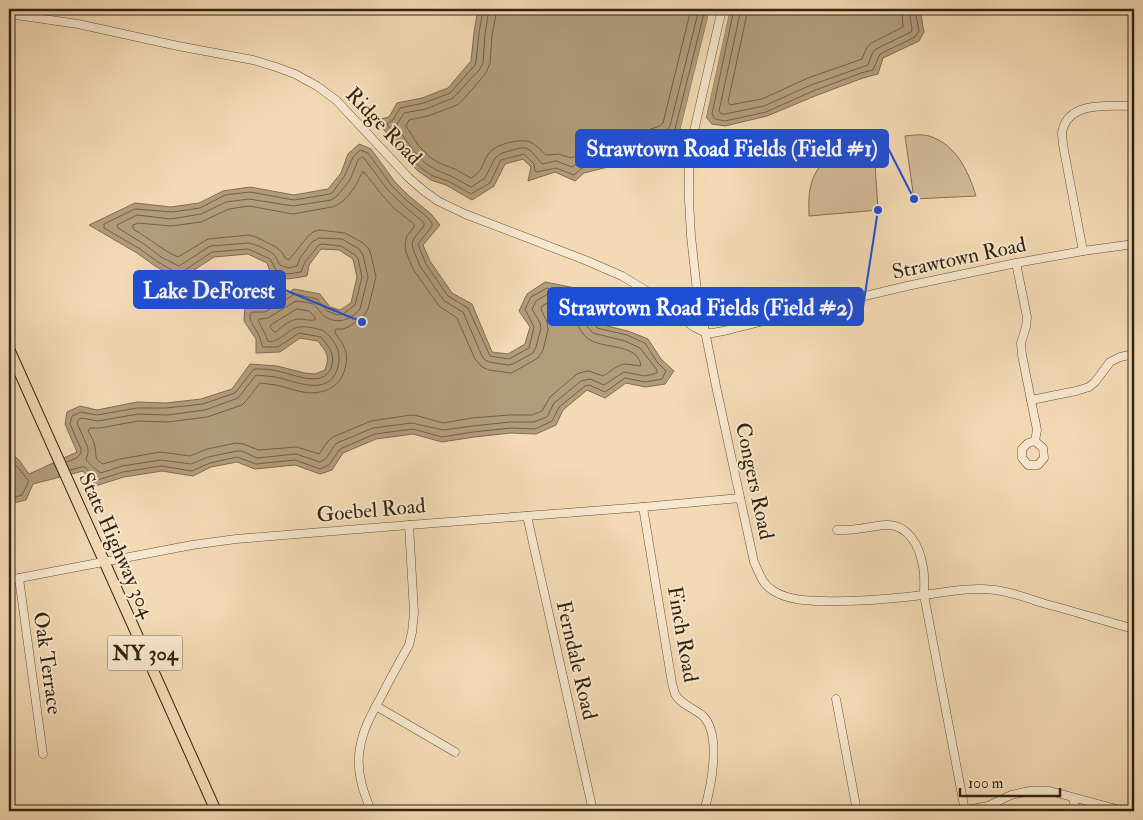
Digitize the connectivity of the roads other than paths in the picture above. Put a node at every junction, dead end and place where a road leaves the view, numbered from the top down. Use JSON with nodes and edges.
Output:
{"nodes":[{"id":1,"x":722,"y":9,"type":"edge"},
{"id":2,"x":9,"y":14,"type":"edge"},
{"id":3,"x":1134,"y":106,"type":"edge"},
{"id":4,"x":1134,"y":244,"type":"edge"},
{"id":5,"x":1083,"y":251,"type":"junction"},
{"id":6,"x":1016,"y":263,"type":"junction"},
{"id":7,"x":706,"y":333,"type":"junction"},
{"id":8,"x":9,"y":349,"type":"edge"},
{"id":9,"x":1134,"y":354,"type":"edge"},
{"id":10,"x":1031,"y":400,"type":"junction"},
{"id":11,"x":1035,"y":441,"type":"dead end"},
{"id":12,"x":740,"y":498,"type":"junction"},
{"id":13,"x":643,"y":507,"type":"junction"},
{"id":14,"x":527,"y":516,"type":"junction"},
{"id":15,"x":409,"y":525,"type":"junction"},
{"id":16,"x":837,"y":530,"type":"dead end"},
{"id":17,"x":104,"y":561,"type":"junction"},
{"id":18,"x":19,"y":578,"type":"junction"},
{"id":19,"x":9,"y":580,"type":"edge"},
{"id":20,"x":924,"y":595,"type":"junction"},
{"id":21,"x":1134,"y":630,"type":"edge"},
{"id":22,"x":836,"y":699,"type":"dead end"},
{"id":23,"x":376,"y":706,"type":"junction"},
{"id":24,"x":455,"y":752,"type":"dead end"},
{"id":25,"x":43,"y":754,"type":"dead end"},
{"id":26,"x":1074,"y":798,"type":"junction"},
{"id":27,"x":216,"y":811,"type":"edge"},
{"id":28,"x":371,"y":811,"type":"edge"},
{"id":29,"x":593,"y":811,"type":"edge"},
{"id":30,"x":704,"y":811,"type":"edge"},
{"id":31,"x":857,"y":811,"type":"edge"},
{"id":32,"x":964,"y":811,"type":"edge"},
{"id":33,"x":1076,"y":811,"type":"edge"},
{"id":34,"x":1124,"y":811,"type":"edge"}],
"edges":[{"from":1,"to":7,"type":"street","name":"Congers Road"},
{"from":2,"to":7,"type":"street","name":"Ridge Road"},
{"from":3,"to":5,"type":"street"},
{"from":4,"to":5,"type":"street","name":"Strawtown Road"},
{"from":5,"to":6,"type":"street","name":"Strawtown Road"},
{"from":6,"to":7,"type":"street","name":"Strawtown Road"},
{"from":6,"to":10,"type":"street"},
{"from":7,"to":12,"type":"street","name":"Congers Road"},
{"from":8,"to":17,"type":"main road","name":"State Highway 304","number":"NY 304"},
{"from":9,"to":10,"type":"street"},
{"from":10,"to":11,"type":"street"},
{"from":12,"to":13,"type":"street","name":"Goebel Road"},
{"from":12,"to":20,"type":"street","name":"Congers Road"},
{"from":13,"to":14,"type":"street","name":"Goebel Road"},
{"from":13,"to":30,"type":"street","name":"Finch Road"},
{"from":14,"to":15,"type":"street","name":"Goebel Road"},
{"from":14,"to":29,"type":"street","name":"Ferndale Road"},
{"from":15,"to":17,"type":"street","name":"Goebel Road"},
{"from":15,"to":23,"type":"street"},
{"from":16,"to":20,"type":"street"},
{"from":17,"to":18,"type":"street","name":"Goebel Road"},
{"from":17,"to":27,"type":"main road","name":"State Highway 304","number":"NY 304"},
{"from":18,"to":19,"type":"street","name":"Goebel Road"},
{"from":18,"to":25,"type":"street","name":"Oak Terrace"},
{"from":20,"to":21,"type":"street","name":"Congers Road"},
{"from":20,"to":32,"type":"street"},
{"from":22,"to":31,"type":"street"},
{"from":23,"to":24,"type":"street"},
{"from":23,"to":28,"type":"street"},
{"from":26,"to":32,"type":"street"},
{"from":26,"to":33,"type":"street"},
{"from":26,"to":34,"type":"street"}]}
